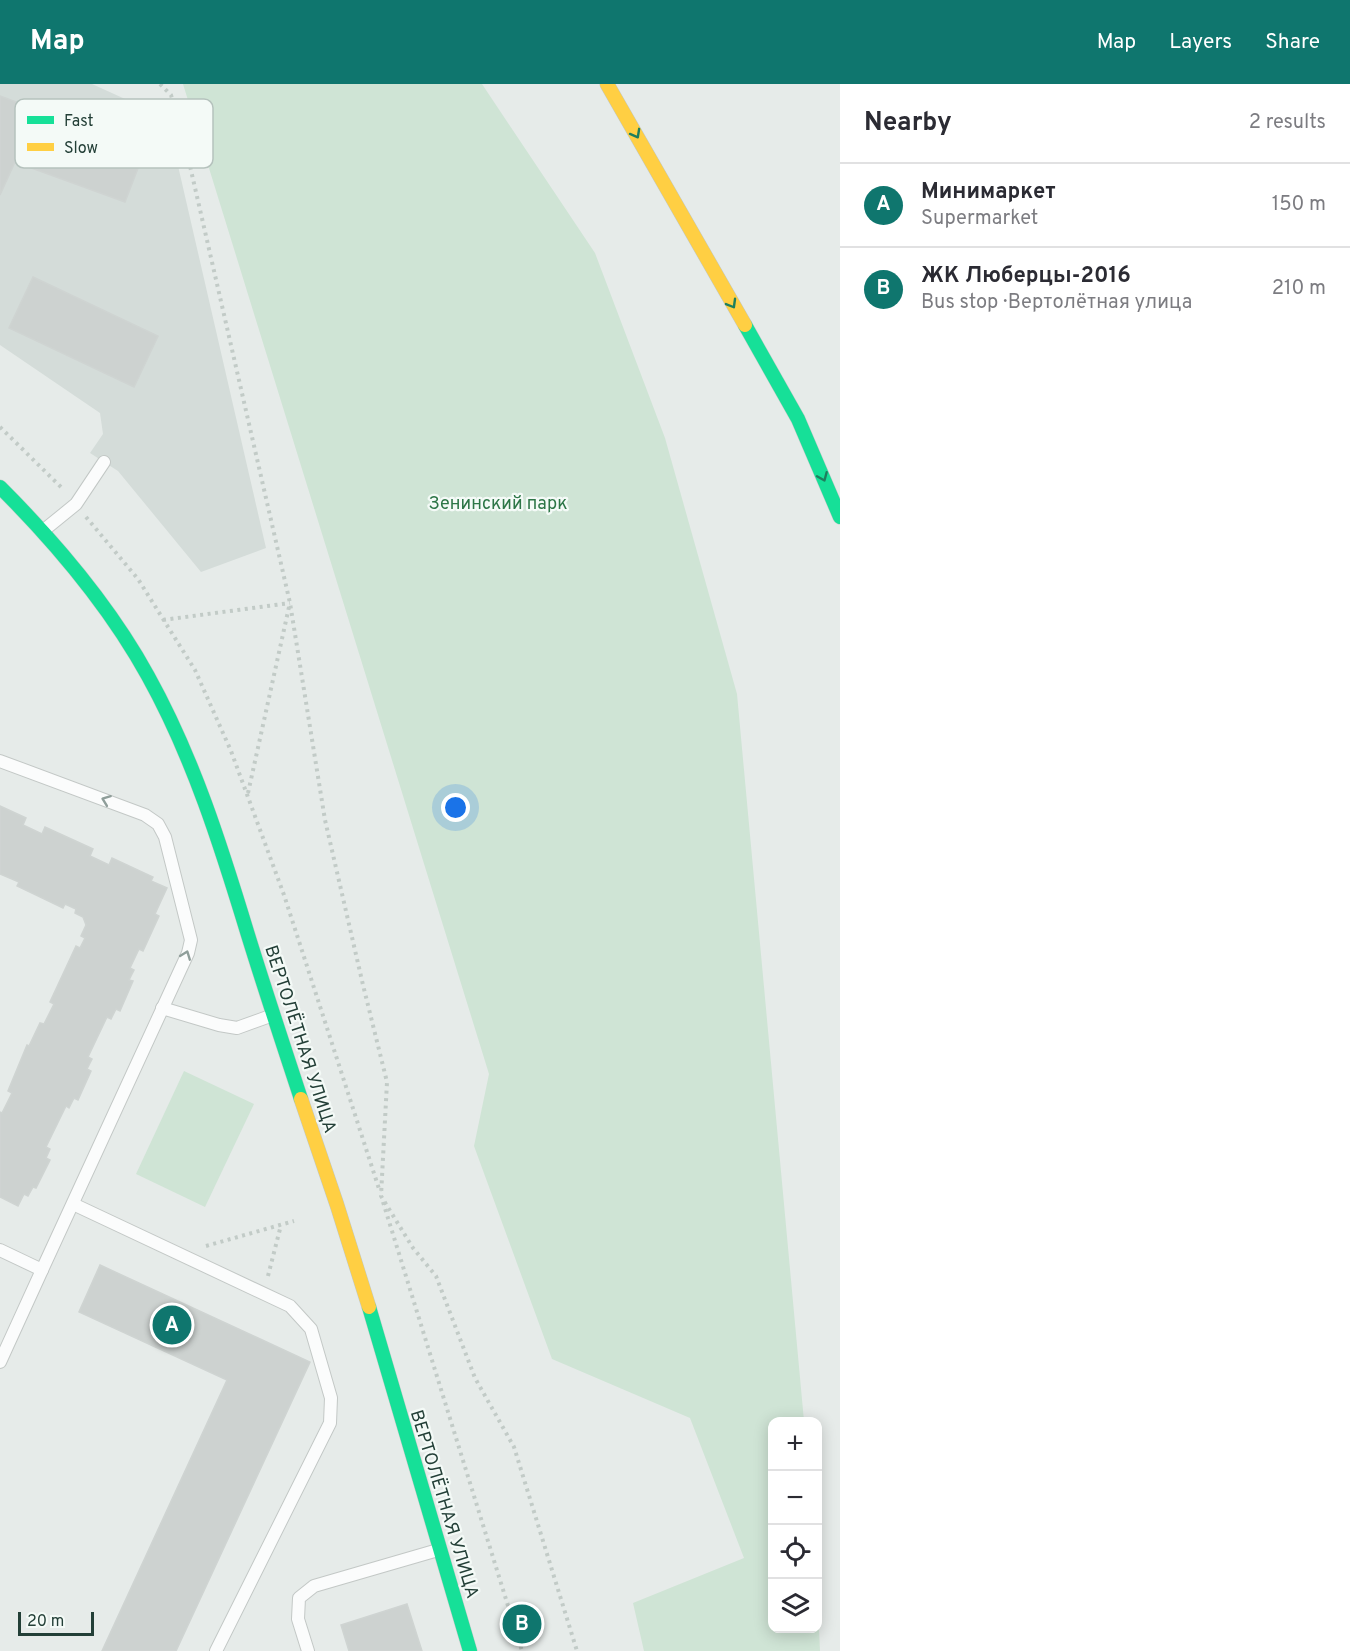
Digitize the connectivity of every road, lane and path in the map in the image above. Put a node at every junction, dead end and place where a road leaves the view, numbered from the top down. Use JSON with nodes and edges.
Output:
{"nodes":[{"id":1,"x":160,"y":84,"type":"edge"},
{"id":2,"x":607,"y":84,"type":"edge"},
{"id":3,"x":172,"y":99,"type":"edge"},
{"id":4,"x":190,"y":168,"type":"edge"},
{"id":5,"x":104,"y":462,"type":"dead end"},
{"id":6,"x":0,"y":487,"type":"edge"},
{"id":7,"x":840,"y":517,"type":"edge"},
{"id":8,"x":43,"y":531,"type":"junction"},
{"id":9,"x":290,"y":603,"type":"junction"},
{"id":10,"x":163,"y":620,"type":"dead end"},
{"id":11,"x":0,"y":761,"type":"edge"},
{"id":12,"x":248,"y":795,"type":"dead end"},
{"id":13,"x":162,"y":1008,"type":"junction"},
{"id":14,"x":273,"y":1015,"type":"junction"},
{"id":15,"x":73,"y":1204,"type":"junction"},
{"id":16,"x":294,"y":1221,"type":"dead end"},
{"id":17,"x":281,"y":1224,"type":"junction"},
{"id":18,"x":0,"y":1250,"type":"edge"},
{"id":19,"x":178,"y":1254,"type":"junction"},
{"id":20,"x":42,"y":1270,"type":"junction"},
{"id":21,"x":263,"y":1294,"type":"junction"},
{"id":22,"x":0,"y":1362,"type":"edge"},
{"id":23,"x":440,"y":1549,"type":"junction"},
{"id":24,"x":216,"y":1651,"type":"edge"},
{"id":25,"x":309,"y":1651,"type":"edge"},
{"id":26,"x":470,"y":1651,"type":"edge"},
{"id":27,"x":577,"y":1651,"type":"edge"}],
"edges":[{"from":1,"to":3,"type":"path"},
{"from":2,"to":7,"type":"street","one_way":true},
{"from":4,"to":9,"type":"path"},
{"from":5,"to":8,"type":"lane"},
{"from":6,"to":8,"type":"street","name":"ВЕРТОЛЁТНАЯ УЛИЦА"},
{"from":8,"to":14,"type":"street","name":"ВЕРТОЛЁТНАЯ УЛИЦА"},
{"from":9,"to":10,"type":"path"},
{"from":9,"to":12,"type":"path"},
{"from":9,"to":27,"type":"path"},
{"from":13,"to":11,"type":"lane","one_way":true},
{"from":13,"to":14,"type":"lane"},
{"from":13,"to":15,"type":"lane"},
{"from":14,"to":23,"type":"street","name":"ВЕРТОЛЁТНАЯ УЛИЦА"},
{"from":15,"to":19,"type":"lane"},
{"from":15,"to":20,"type":"lane"},
{"from":16,"to":17,"type":"path"},
{"from":17,"to":19,"type":"path"},
{"from":17,"to":21,"type":"path"},
{"from":18,"to":20,"type":"lane"},
{"from":19,"to":21,"type":"lane"},
{"from":20,"to":22,"type":"lane"},
{"from":21,"to":24,"type":"lane"},
{"from":23,"to":25,"type":"lane"},
{"from":23,"to":26,"type":"street","name":"ВЕРТОЛЁТНАЯ УЛИЦА"}]}
